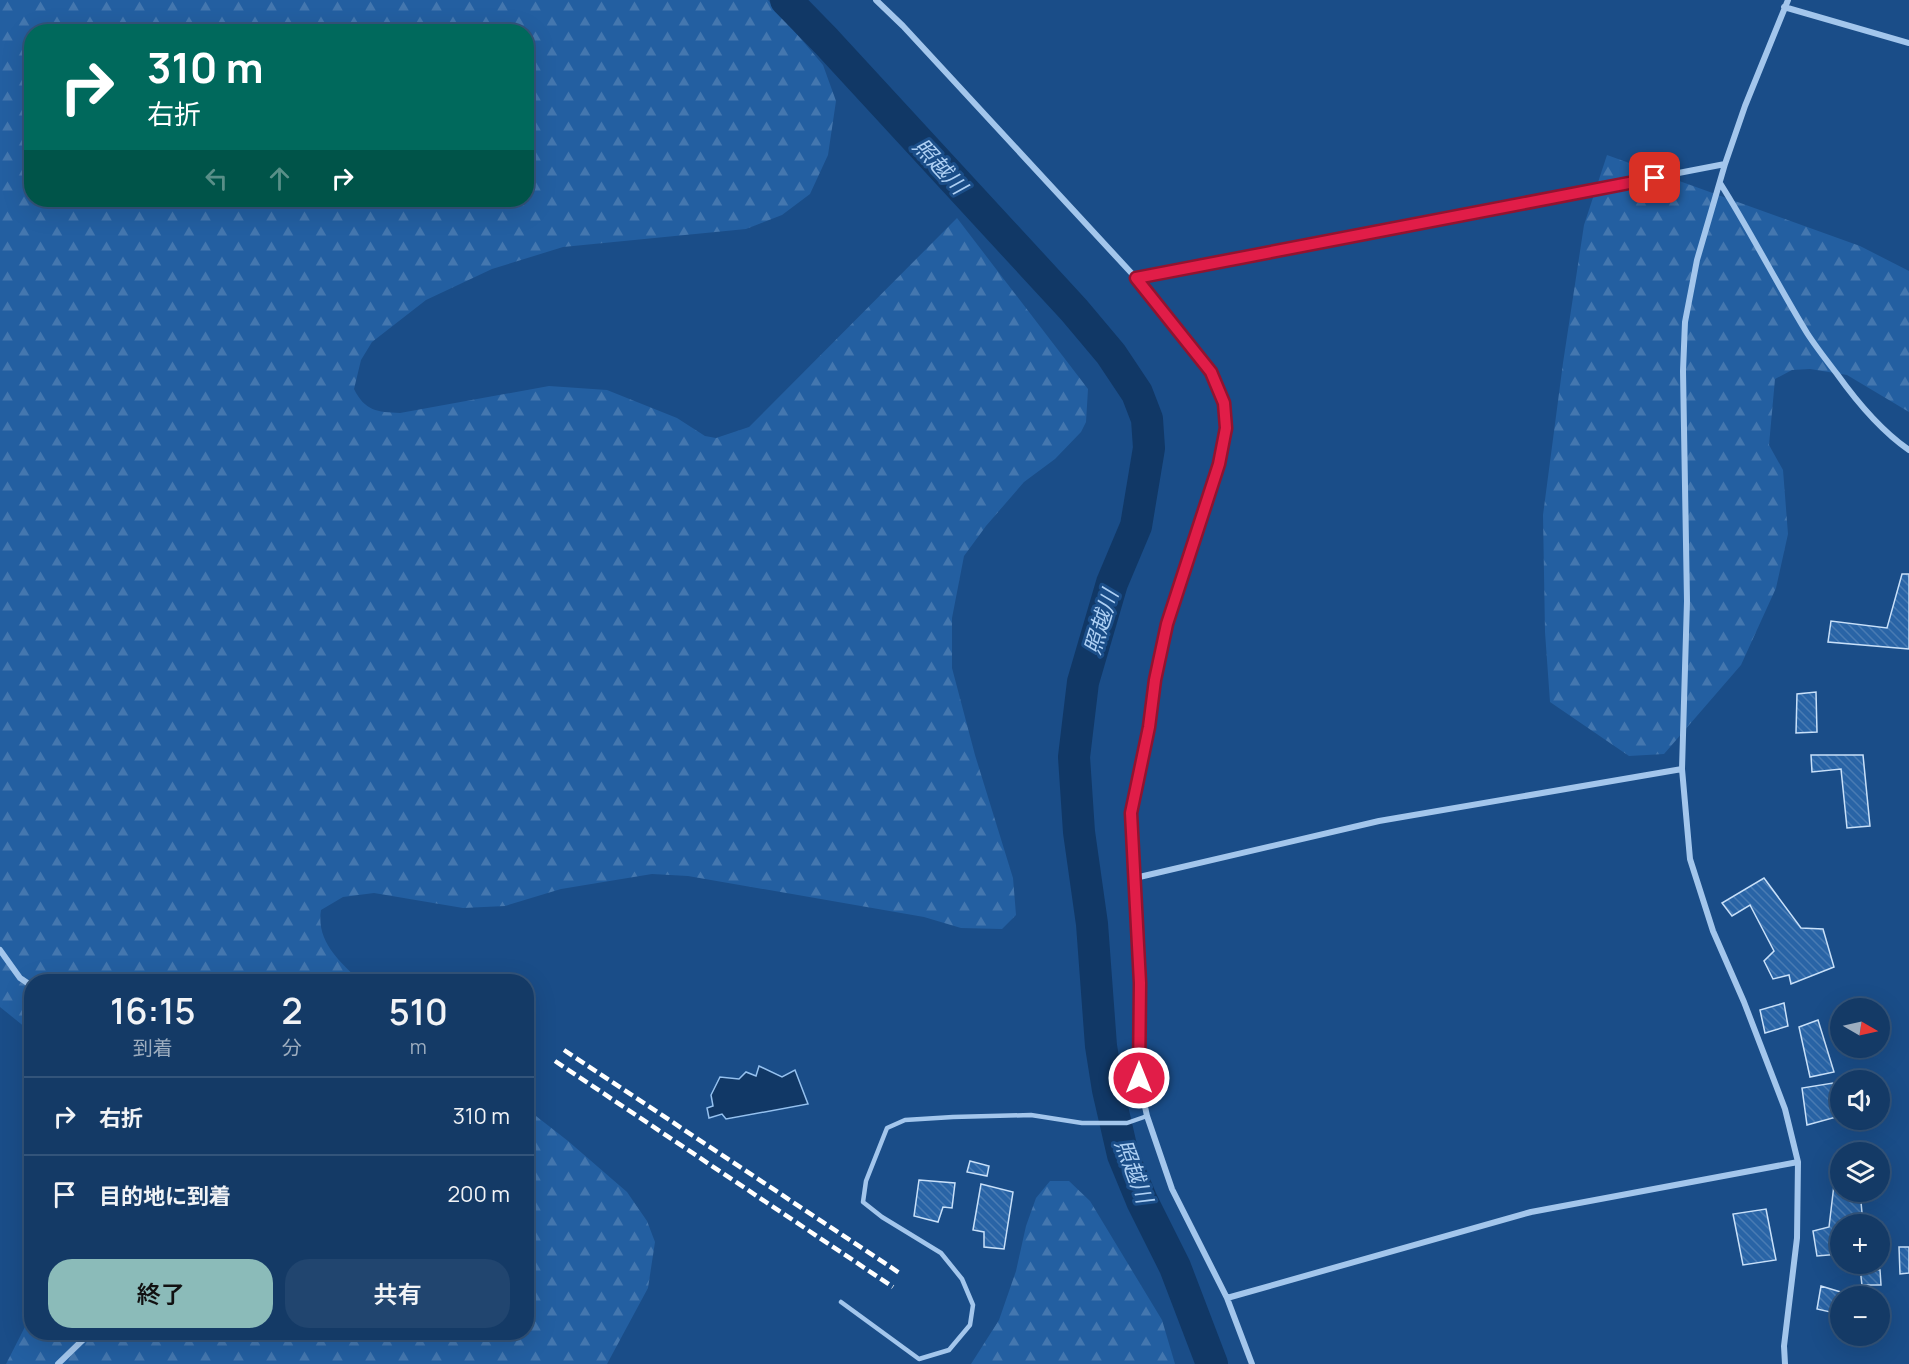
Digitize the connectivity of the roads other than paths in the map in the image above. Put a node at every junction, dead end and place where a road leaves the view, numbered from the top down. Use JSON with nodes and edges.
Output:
{"nodes":[{"id":1,"x":876,"y":0,"type":"edge"},
{"id":2,"x":1788,"y":0,"type":"edge"},
{"id":3,"x":1784,"y":7,"type":"junction"},
{"id":4,"x":1909,"y":43,"type":"edge"},
{"id":5,"x":1725,"y":164,"type":"junction"},
{"id":6,"x":1720,"y":183,"type":"junction"},
{"id":7,"x":1136,"y":278,"type":"junction"},
{"id":8,"x":1909,"y":450,"type":"edge"},
{"id":9,"x":1682,"y":769,"type":"junction"},
{"id":10,"x":1135,"y":878,"type":"junction"},
{"id":11,"x":0,"y":950,"type":"edge"},
{"id":12,"x":24,"y":981,"type":"edge"},
{"id":13,"x":1147,"y":1116,"type":"junction"},
{"id":14,"x":1798,"y":1162,"type":"junction"},
{"id":15,"x":1227,"y":1298,"type":"junction"},
{"id":16,"x":841,"y":1302,"type":"dead end"},
{"id":17,"x":83,"y":1340,"type":"edge"},
{"id":18,"x":58,"y":1364,"type":"edge"},
{"id":19,"x":1252,"y":1364,"type":"edge"},
{"id":20,"x":1785,"y":1364,"type":"edge"}],
"edges":[{"from":1,"to":7,"type":"street"},
{"from":2,"to":3,"type":"street"},
{"from":3,"to":4,"type":"street"},
{"from":3,"to":5,"type":"street"},
{"from":5,"to":6,"type":"street"},
{"from":5,"to":7,"type":"street"},
{"from":6,"to":8,"type":"street"},
{"from":6,"to":9,"type":"street"},
{"from":7,"to":10,"type":"street"},
{"from":9,"to":10,"type":"street"},
{"from":9,"to":14,"type":"street"},
{"from":10,"to":13,"type":"street"},
{"from":11,"to":12,"type":"street"},
{"from":13,"to":15,"type":"street"},
{"from":13,"to":16,"type":"lane"},
{"from":14,"to":15,"type":"street"},
{"from":14,"to":20,"type":"street"},
{"from":15,"to":19,"type":"street"},
{"from":17,"to":18,"type":"street"}]}
